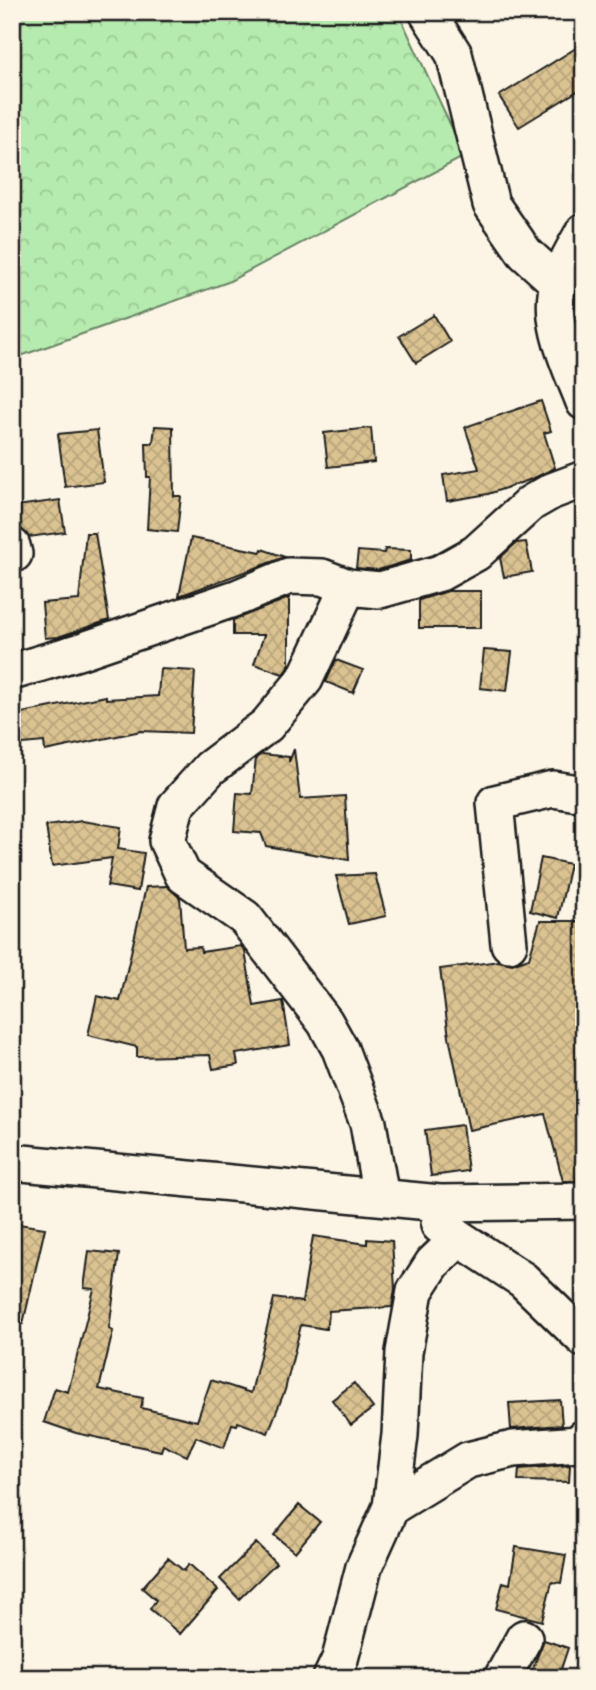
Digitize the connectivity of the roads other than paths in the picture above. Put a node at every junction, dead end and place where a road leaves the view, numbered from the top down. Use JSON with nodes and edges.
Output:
{"nodes":[{"id":1,"x":427,"y":12,"type":"edge"},
{"id":2,"x":584,"y":231,"type":"edge"},
{"id":3,"x":558,"y":283,"type":"junction"},
{"id":4,"x":584,"y":402,"type":"edge"},
{"id":5,"x":584,"y":479,"type":"edge"},
{"id":6,"x":12,"y":546,"type":"edge"},
{"id":7,"x":12,"y":554,"type":"edge"},
{"id":8,"x":348,"y":587,"type":"junction"},
{"id":9,"x":12,"y":672,"type":"edge"},
{"id":10,"x":584,"y":794,"type":"edge"},
{"id":11,"x":509,"y":944,"type":"dead end"},
{"id":12,"x":12,"y":1162,"type":"edge"},
{"id":13,"x":391,"y":1198,"type":"junction"},
{"id":14,"x":584,"y":1202,"type":"edge"},
{"id":15,"x":458,"y":1239,"type":"junction"},
{"id":16,"x":584,"y":1339,"type":"edge"},
{"id":17,"x":584,"y":1437,"type":"edge"},
{"id":18,"x":391,"y":1507,"type":"junction"},
{"id":19,"x":524,"y":1639,"type":"dead end"},
{"id":20,"x":331,"y":1678,"type":"edge"},
{"id":21,"x":502,"y":1678,"type":"edge"}],
"edges":[{"from":1,"to":3,"type":"street"},
{"from":2,"to":3,"type":"street"},
{"from":3,"to":4,"type":"street"},
{"from":5,"to":8,"type":"street"},
{"from":6,"to":7,"type":"street"},
{"from":8,"to":9,"type":"street"},
{"from":8,"to":13,"type":"street"},
{"from":10,"to":11,"type":"street"},
{"from":12,"to":13,"type":"street"},
{"from":13,"to":14,"type":"street"},
{"from":13,"to":15,"type":"street"},
{"from":15,"to":16,"type":"street"},
{"from":15,"to":18,"type":"street"},
{"from":17,"to":18,"type":"street"},
{"from":18,"to":20,"type":"street"},
{"from":19,"to":21,"type":"street"}]}
